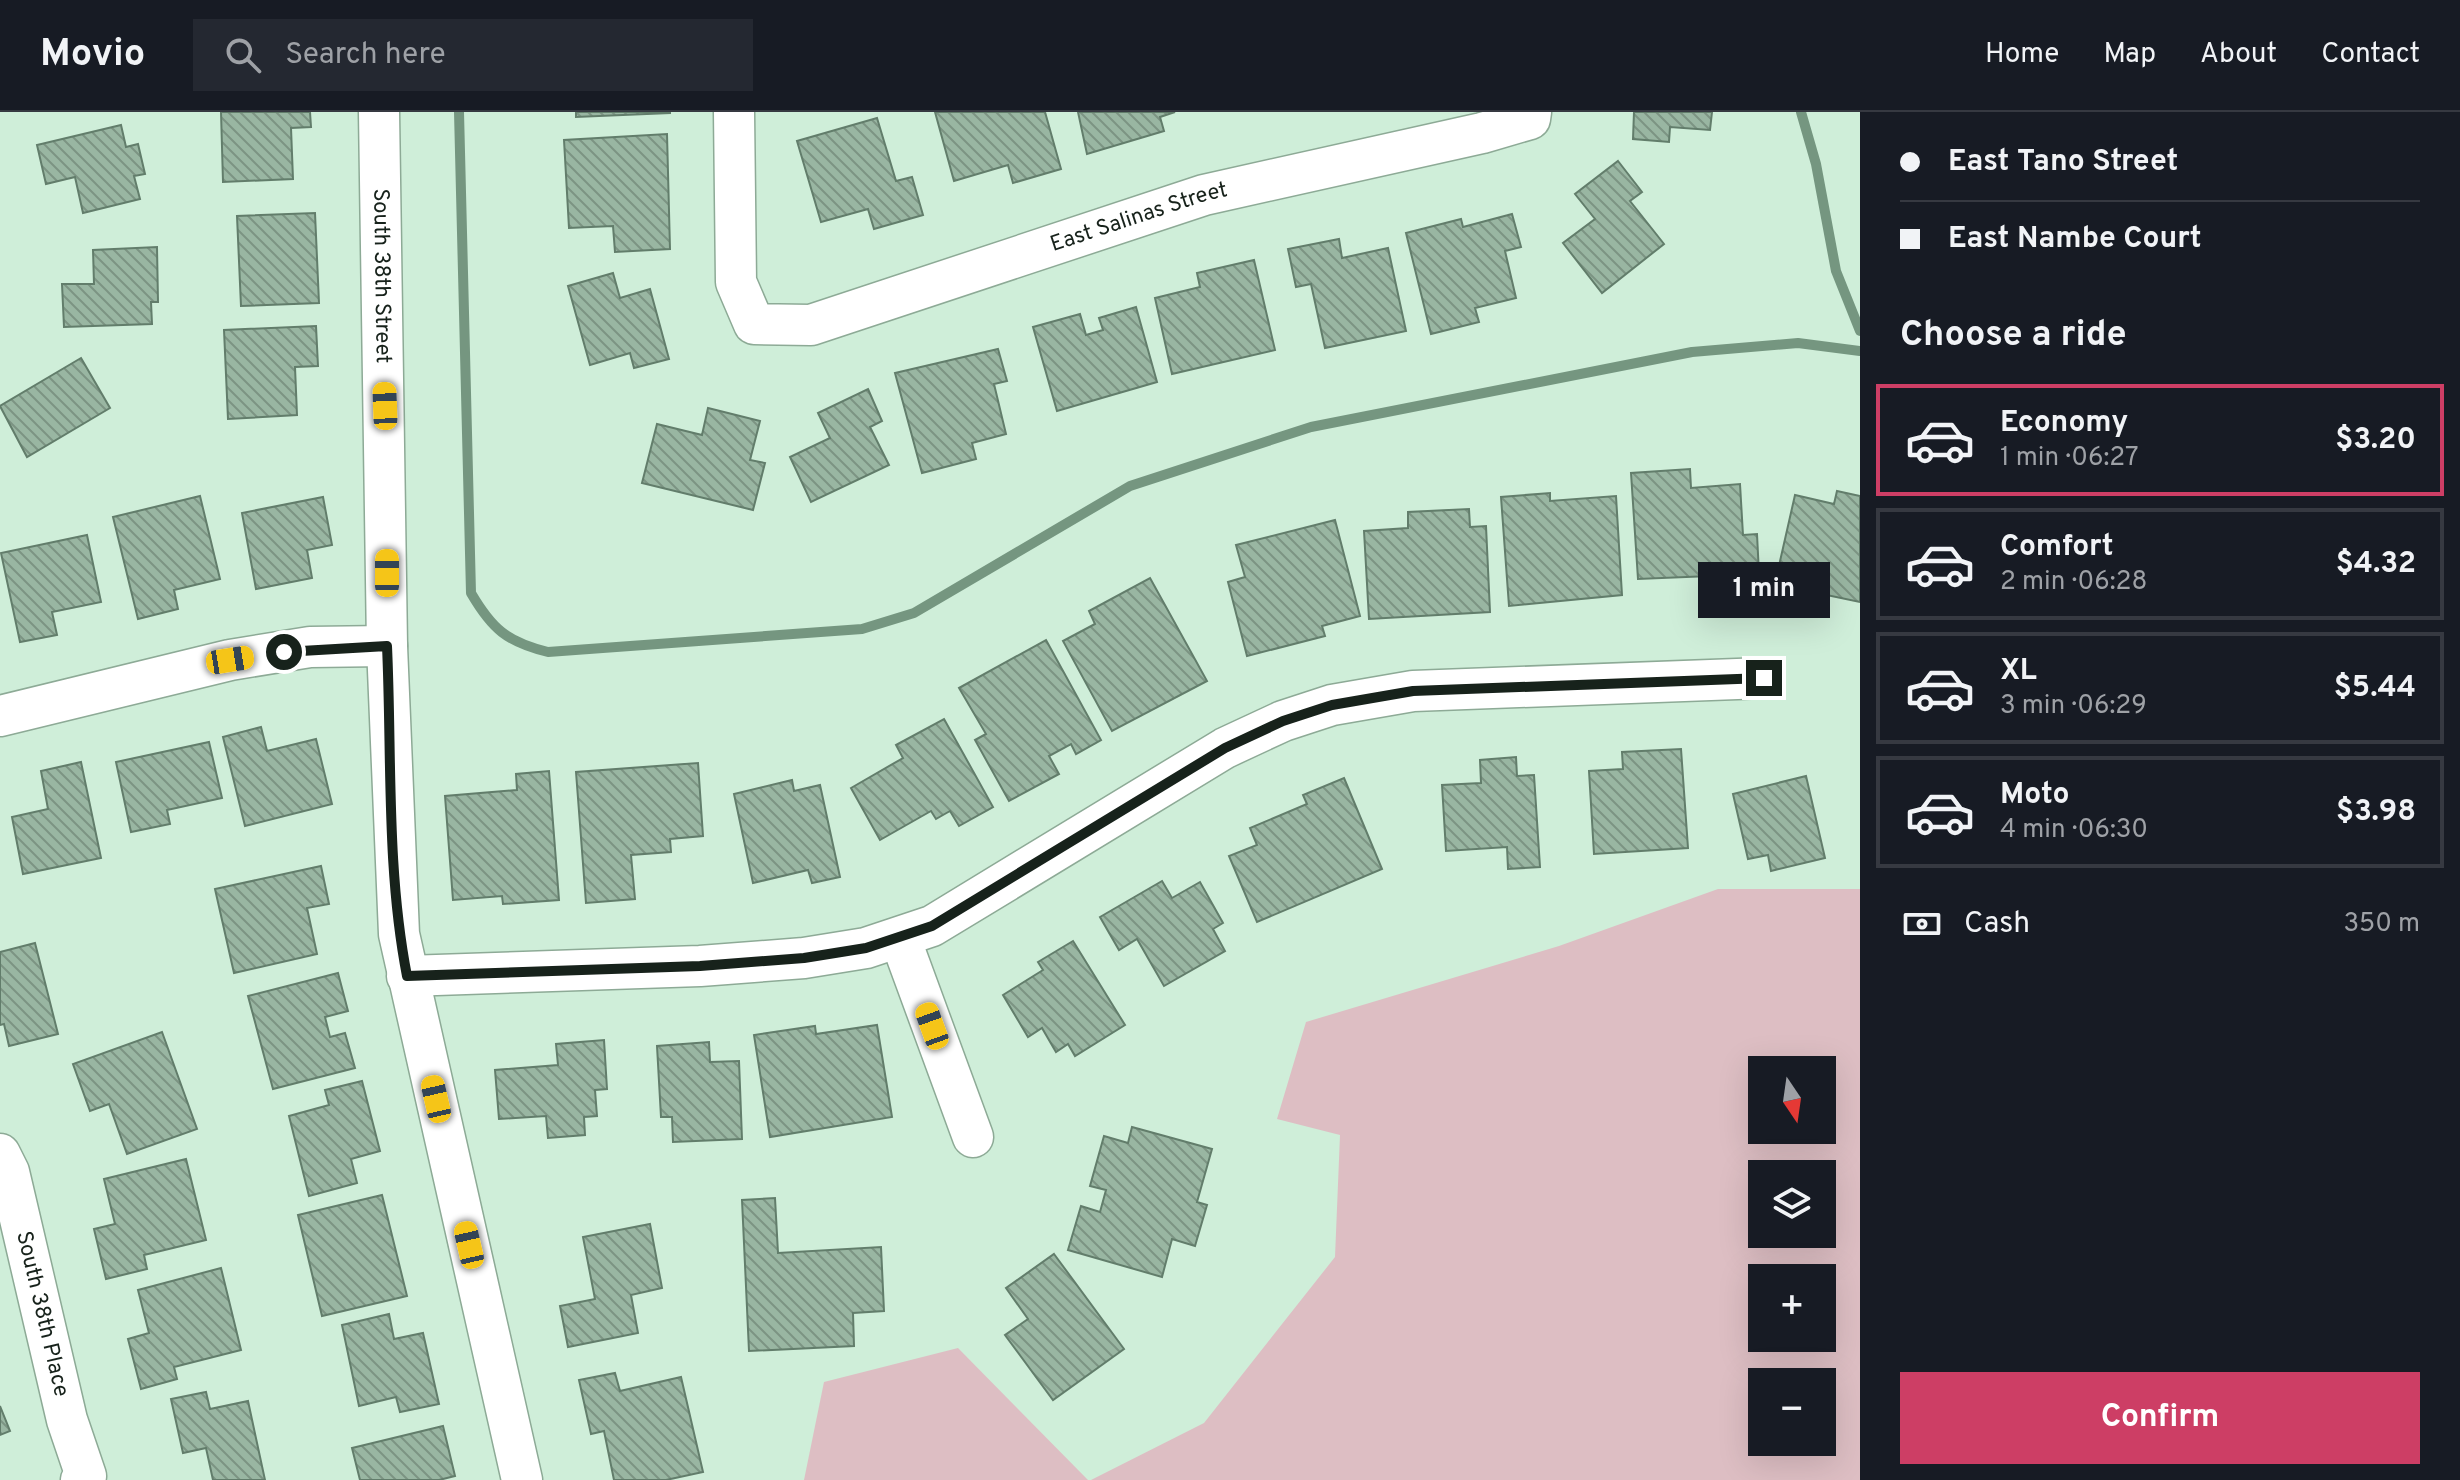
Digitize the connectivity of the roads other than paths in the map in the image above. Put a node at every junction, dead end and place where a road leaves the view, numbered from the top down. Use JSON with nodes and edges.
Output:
{"nodes":[{"id":1,"x":379,"y":112,"type":"edge"},
{"id":2,"x":734,"y":112,"type":"edge"},
{"id":3,"x":1531,"y":115,"type":"edge"},
{"id":4,"x":387,"y":646,"type":"junction"},
{"id":5,"x":1764,"y":678,"type":"dead end"},
{"id":6,"x":0,"y":716,"type":"edge"},
{"id":7,"x":900,"y":938,"type":"junction"},
{"id":8,"x":407,"y":976,"type":"junction"},
{"id":9,"x":973,"y":1137,"type":"dead end"},
{"id":10,"x":0,"y":1154,"type":"edge"},
{"id":11,"x":84,"y":1478,"type":"edge"},
{"id":12,"x":522,"y":1480,"type":"edge"}],
"edges":[{"from":1,"to":4,"type":"street","name":"South 38th Street"},
{"from":2,"to":3,"type":"street","name":"East Salinas Street"},
{"from":4,"to":6,"type":"street"},
{"from":4,"to":8,"type":"street","name":"South 38th Street"},
{"from":5,"to":7,"type":"street"},
{"from":7,"to":8,"type":"street"},
{"from":7,"to":9,"type":"street"},
{"from":8,"to":12,"type":"street","name":"South 38th Street"},
{"from":10,"to":11,"type":"street","name":"South 38th Place"}]}
